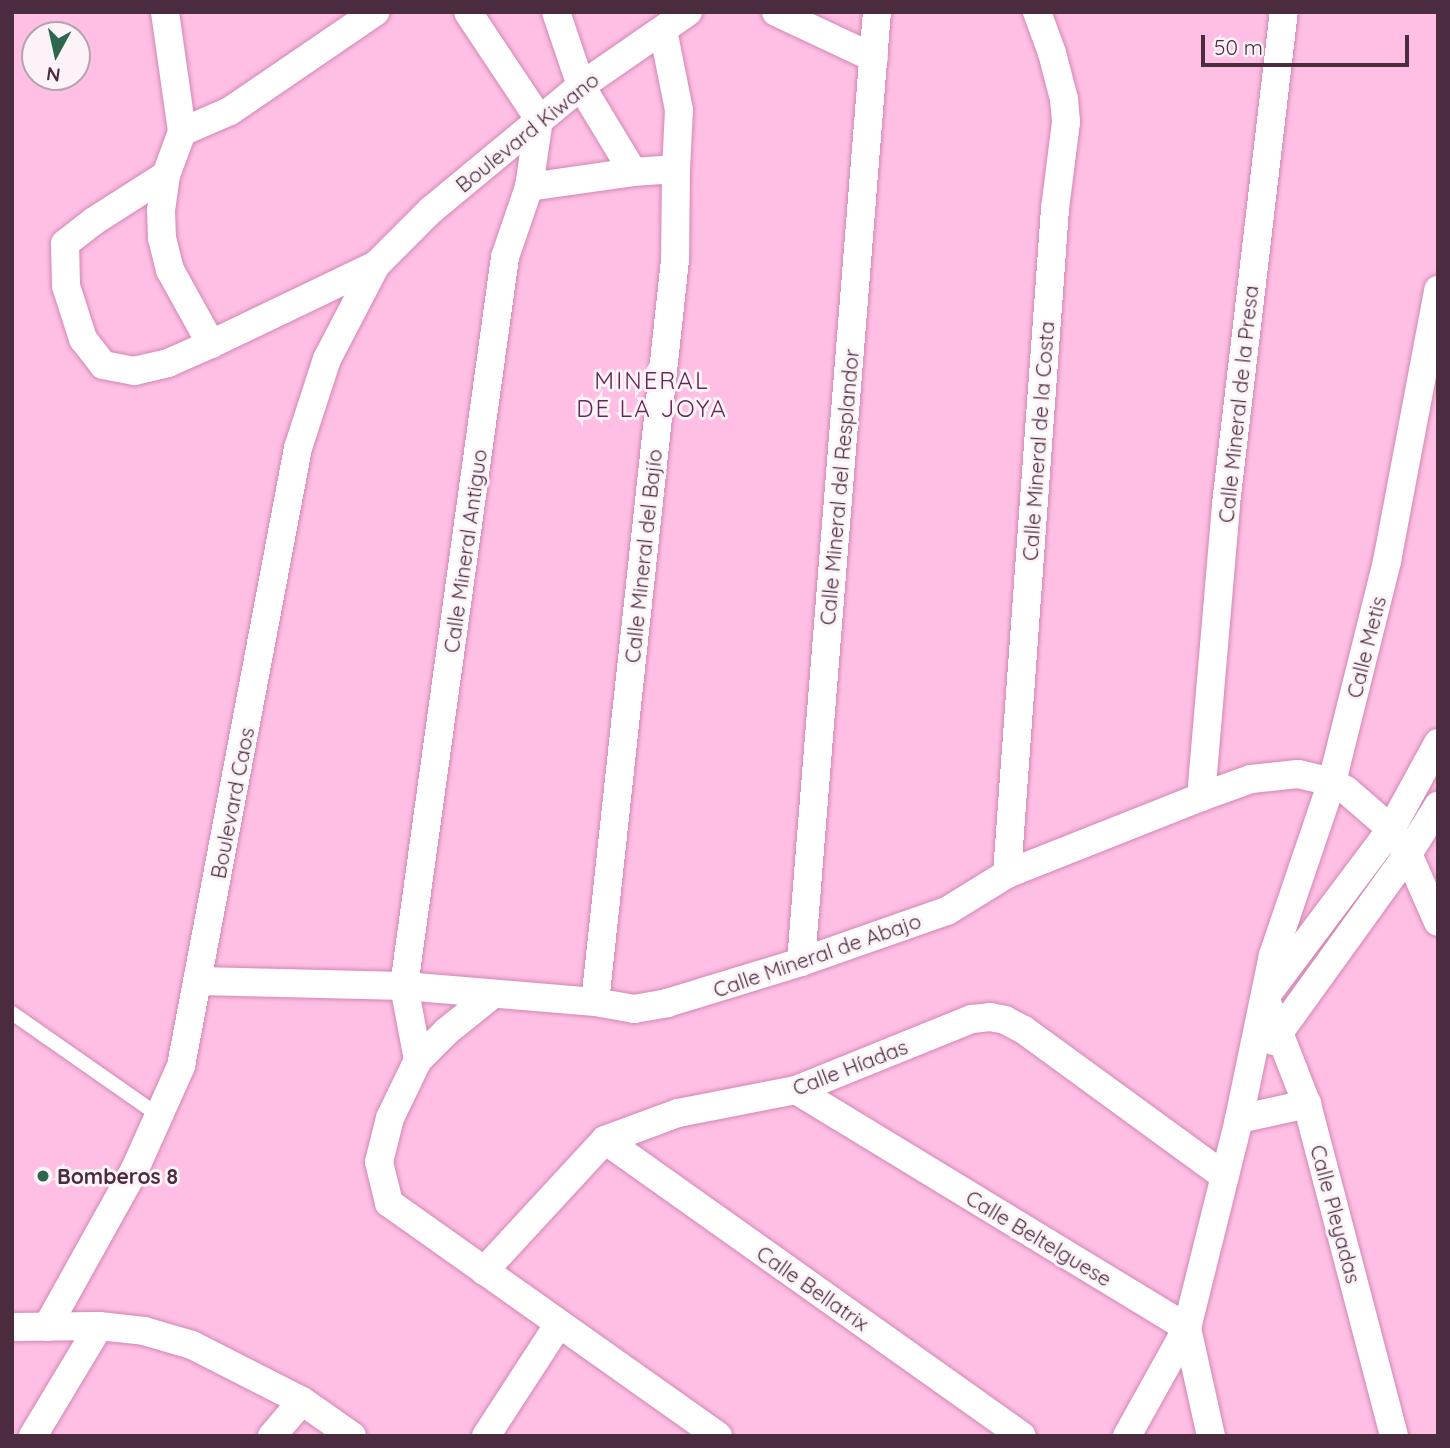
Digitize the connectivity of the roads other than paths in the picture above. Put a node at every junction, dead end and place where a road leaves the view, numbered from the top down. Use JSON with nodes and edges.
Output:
{"nodes":[{"id":1,"x":165,"y":12,"type":"edge"},
{"id":2,"x":375,"y":12,"type":"edge"},
{"id":3,"x":468,"y":12,"type":"edge"},
{"id":4,"x":556,"y":12,"type":"edge"},
{"id":5,"x":688,"y":12,"type":"edge"},
{"id":6,"x":776,"y":12,"type":"edge"},
{"id":7,"x":877,"y":12,"type":"edge"},
{"id":8,"x":1037,"y":12,"type":"edge"},
{"id":9,"x":1284,"y":12,"type":"edge"},
{"id":10,"x":663,"y":30,"type":"junction"},
{"id":11,"x":874,"y":58,"type":"junction"},
{"id":12,"x":581,"y":86,"type":"junction"},
{"id":13,"x":539,"y":119,"type":"junction"},
{"id":14,"x":182,"y":132,"type":"junction"},
{"id":15,"x":676,"y":169,"type":"junction"},
{"id":16,"x":634,"y":172,"type":"junction"},
{"id":17,"x":166,"y":175,"type":"junction"},
{"id":18,"x":529,"y":187,"type":"junction"},
{"id":19,"x":376,"y":265,"type":"junction"},
{"id":20,"x":1438,"y":290,"type":"edge"},
{"id":21,"x":1433,"y":341,"type":"edge"},
{"id":22,"x":211,"y":344,"type":"junction"},
{"id":23,"x":1438,"y":743,"type":"edge"},
{"id":24,"x":1332,"y":782,"type":"junction"},
{"id":25,"x":1201,"y":797,"type":"junction"},
{"id":26,"x":1438,"y":806,"type":"edge"},
{"id":27,"x":1391,"y":829,"type":"junction"},
{"id":28,"x":1408,"y":855,"type":"junction"},
{"id":29,"x":1007,"y":874,"type":"junction"},
{"id":30,"x":1438,"y":922,"type":"edge"},
{"id":31,"x":801,"y":962,"type":"junction"},
{"id":32,"x":199,"y":981,"type":"junction"},
{"id":33,"x":404,"y":986,"type":"junction"},
{"id":34,"x":492,"y":994,"type":"junction"},
{"id":35,"x":1265,"y":997,"type":"junction"},
{"id":36,"x":595,"y":1002,"type":"junction"},
{"id":37,"x":12,"y":1013,"type":"edge"},
{"id":38,"x":1281,"y":1031,"type":"junction"},
{"id":39,"x":418,"y":1060,"type":"junction"},
{"id":40,"x":1249,"y":1071,"type":"junction"},
{"id":41,"x":796,"y":1090,"type":"junction"},
{"id":42,"x":1307,"y":1104,"type":"junction"},
{"id":43,"x":161,"y":1117,"type":"junction"},
{"id":44,"x":1240,"y":1119,"type":"junction"},
{"id":45,"x":605,"y":1139,"type":"junction"},
{"id":46,"x":1224,"y":1176,"type":"junction"},
{"id":47,"x":484,"y":1271,"type":"junction"},
{"id":48,"x":558,"y":1325,"type":"junction"},
{"id":49,"x":99,"y":1326,"type":"junction"},
{"id":50,"x":12,"y":1327,"type":"edge"},
{"id":51,"x":47,"y":1327,"type":"junction"},
{"id":52,"x":1187,"y":1328,"type":"junction"},
{"id":53,"x":302,"y":1401,"type":"junction"},
{"id":54,"x":33,"y":1436,"type":"edge"},
{"id":55,"x":272,"y":1436,"type":"edge"},
{"id":56,"x":352,"y":1436,"type":"edge"},
{"id":57,"x":486,"y":1436,"type":"edge"},
{"id":58,"x":718,"y":1436,"type":"edge"},
{"id":59,"x":1021,"y":1436,"type":"edge"},
{"id":60,"x":1127,"y":1436,"type":"edge"},
{"id":61,"x":1212,"y":1436,"type":"edge"},
{"id":62,"x":1394,"y":1436,"type":"edge"}],
"edges":[{"from":1,"to":14,"type":"street"},
{"from":2,"to":14,"type":"street"},
{"from":3,"to":13,"type":"street"},
{"from":4,"to":12,"type":"street"},
{"from":5,"to":10,"type":"street","name":"Boulevard Kiwano"},
{"from":6,"to":11,"type":"street"},
{"from":7,"to":11,"type":"street","name":"Calle Mineral del Resplandor"},
{"from":8,"to":29,"type":"street","name":"Calle Mineral de la Costa"},
{"from":9,"to":25,"type":"street","name":"Calle Mineral de la Presa"},
{"from":10,"to":12,"type":"street","name":"Boulevard Kiwano"},
{"from":10,"to":15,"type":"street","name":"Calle Mineral del Bajío"},
{"from":11,"to":31,"type":"street","name":"Calle Mineral del Resplandor"},
{"from":12,"to":13,"type":"street","name":"Boulevard Kiwano"},
{"from":12,"to":16,"type":"street"},
{"from":13,"to":18,"type":"street","name":"Calle Mineral Antiguo"},
{"from":13,"to":19,"type":"street","name":"Boulevard Kiwano"},
{"from":14,"to":17,"type":"street"},
{"from":15,"to":16,"type":"street"},
{"from":15,"to":36,"type":"street","name":"Calle Mineral del Bajío"},
{"from":16,"to":18,"type":"street"},
{"from":17,"to":22,"type":"street"},
{"from":17,"to":22,"type":"street"},
{"from":18,"to":33,"type":"street","name":"Calle Mineral Antiguo"},
{"from":19,"to":22,"type":"street"},
{"from":19,"to":32,"type":"street","name":"Boulevard Caos"},
{"from":20,"to":21,"type":"street","name":"Calle Metis"},
{"from":21,"to":24,"type":"street","name":"Calle Metis"},
{"from":23,"to":27,"type":"street"},
{"from":24,"to":25,"type":"street","name":"Calle Mineral de Abajo"},
{"from":24,"to":27,"type":"street","name":"Calle Mineral de Abajo"},
{"from":24,"to":35,"type":"street","name":"Calle Metis"},
{"from":25,"to":29,"type":"street","name":"Calle Mineral de Abajo"},
{"from":26,"to":28,"type":"street"},
{"from":27,"to":28,"type":"street","name":"Calle Mineral de Abajo"},
{"from":27,"to":35,"type":"street"},
{"from":28,"to":30,"type":"street","name":"Calle Mineral de Abajo"},
{"from":28,"to":38,"type":"street"},
{"from":29,"to":31,"type":"street","name":"Calle Mineral de Abajo"},
{"from":31,"to":36,"type":"street","name":"Calle Mineral de Abajo"},
{"from":32,"to":33,"type":"street","name":"Calle Mineral de Abajo"},
{"from":32,"to":43,"type":"street","name":"Boulevard Caos"},
{"from":33,"to":34,"type":"street","name":"Calle Mineral de Abajo"},
{"from":33,"to":39,"type":"street","name":"Calle Mineral Antiguo"},
{"from":34,"to":36,"type":"street","name":"Calle Mineral de Abajo"},
{"from":34,"to":39,"type":"street"},
{"from":35,"to":38,"type":"street","name":"Calle Pleyadas"},
{"from":35,"to":40,"type":"street","name":"Calle Metis"},
{"from":37,"to":43,"type":"lane"},
{"from":38,"to":40,"type":"street"},
{"from":38,"to":42,"type":"street","name":"Calle Pleyadas"},
{"from":39,"to":47,"type":"street"},
{"from":40,"to":44,"type":"street","name":"Calle Metis"},
{"from":41,"to":45,"type":"street","name":"Calle Híadas"},
{"from":41,"to":46,"type":"street","name":"Calle Híadas"},
{"from":41,"to":52,"type":"street","name":"Calle Beltelguese"},
{"from":42,"to":44,"type":"street"},
{"from":42,"to":62,"type":"street","name":"Calle Pleyadas"},
{"from":43,"to":51,"type":"street","name":"Boulevard Caos"},
{"from":44,"to":46,"type":"street","name":"Calle Metis"},
{"from":45,"to":47,"type":"street","name":"Calle Híadas"},
{"from":45,"to":59,"type":"street","name":"Calle Bellatrix"},
{"from":46,"to":52,"type":"street","name":"Calle Metis"},
{"from":47,"to":48,"type":"street"},
{"from":48,"to":57,"type":"street"},
{"from":48,"to":58,"type":"street"},
{"from":49,"to":51,"type":"street"},
{"from":49,"to":53,"type":"street"},
{"from":49,"to":54,"type":"street"},
{"from":50,"to":51,"type":"street"},
{"from":52,"to":60,"type":"street"},
{"from":52,"to":61,"type":"street"},
{"from":53,"to":55,"type":"street"},
{"from":53,"to":56,"type":"street"}]}
